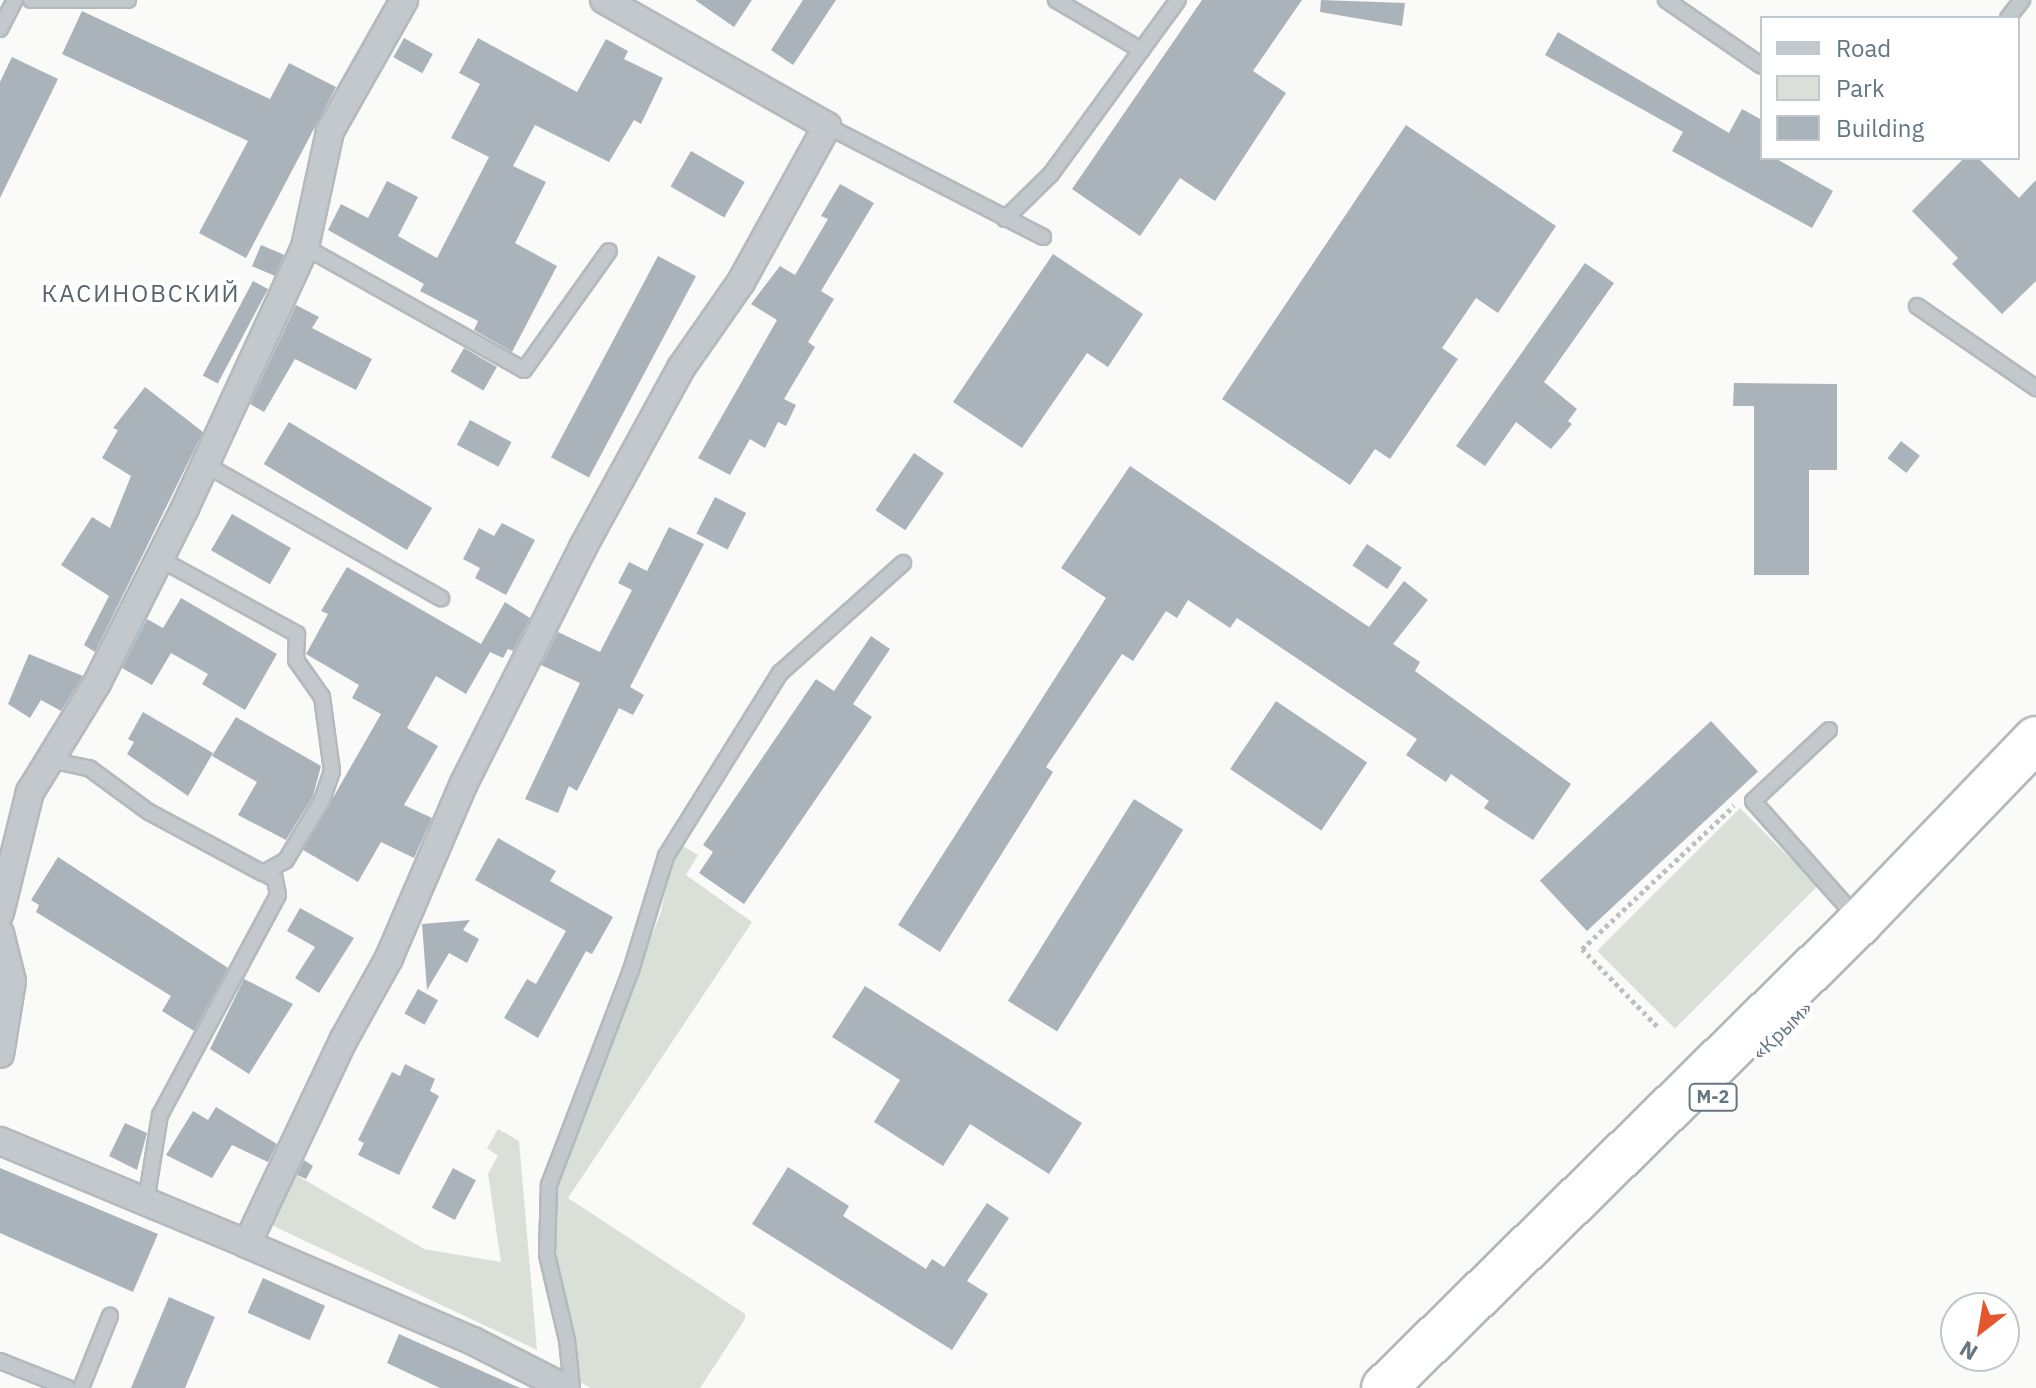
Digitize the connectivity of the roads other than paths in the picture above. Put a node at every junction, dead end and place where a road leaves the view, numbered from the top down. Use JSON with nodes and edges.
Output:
{"nodes":[{"id":1,"x":15,"y":0,"type":"edge"},
{"id":2,"x":31,"y":0,"type":"edge"},
{"id":3,"x":128,"y":0,"type":"edge"},
{"id":4,"x":404,"y":0,"type":"edge"},
{"id":5,"x":604,"y":0,"type":"edge"},
{"id":6,"x":1056,"y":0,"type":"edge"},
{"id":7,"x":1178,"y":0,"type":"edge"},
{"id":8,"x":1666,"y":0,"type":"edge"},
{"id":9,"x":2022,"y":0,"type":"edge"},
{"id":10,"x":2010,"y":16,"type":"edge"},
{"id":11,"x":0,"y":29,"type":"edge"},
{"id":12,"x":1141,"y":50,"type":"junction"},
{"id":13,"x":1760,"y":65,"type":"edge"},
{"id":14,"x":827,"y":126,"type":"junction"},
{"id":15,"x":1005,"y":219,"type":"junction"},
{"id":16,"x":1043,"y":237,"type":"dead end"},
{"id":17,"x":305,"y":247,"type":"junction"},
{"id":18,"x":609,"y":251,"type":"dead end"},
{"id":19,"x":1917,"y":306,"type":"dead end"},
{"id":20,"x":2036,"y":388,"type":"edge"},
{"id":21,"x":203,"y":463,"type":"junction"},
{"id":22,"x":160,"y":559,"type":"junction"},
{"id":23,"x":903,"y":563,"type":"dead end"},
{"id":24,"x":441,"y":598,"type":"dead end"},
{"id":25,"x":1829,"y":730,"type":"dead end"},
{"id":26,"x":2036,"y":739,"type":"edge"},
{"id":27,"x":50,"y":760,"type":"junction"},
{"id":28,"x":2036,"y":769,"type":"edge"},
{"id":29,"x":263,"y":873,"type":"junction"},
{"id":30,"x":0,"y":913,"type":"edge"},
{"id":31,"x":1860,"y":922,"type":"junction"},
{"id":32,"x":0,"y":933,"type":"edge"},
{"id":33,"x":0,"y":1054,"type":"edge"},
{"id":34,"x":0,"y":1141,"type":"edge"},
{"id":35,"x":146,"y":1202,"type":"junction"},
{"id":36,"x":247,"y":1244,"type":"junction"},
{"id":37,"x":110,"y":1316,"type":"dead end"},
{"id":38,"x":0,"y":1361,"type":"edge"},
{"id":39,"x":68,"y":1388,"type":"edge"},
{"id":40,"x":81,"y":1388,"type":"edge"},
{"id":41,"x":565,"y":1388,"type":"edge"},
{"id":42,"x":572,"y":1388,"type":"edge"},
{"id":43,"x":1384,"y":1388,"type":"edge"},
{"id":44,"x":1421,"y":1388,"type":"edge"}],
"edges":[{"from":1,"to":11,"type":"lane"},
{"from":2,"to":3,"type":"lane"},
{"from":4,"to":17,"type":"street"},
{"from":5,"to":14,"type":"street"},
{"from":6,"to":12,"type":"lane"},
{"from":7,"to":12,"type":"lane"},
{"from":8,"to":13,"type":"lane"},
{"from":9,"to":10,"type":"lane"},
{"from":12,"to":15,"type":"lane"},
{"from":14,"to":15,"type":"lane"},
{"from":14,"to":36,"type":"street"},
{"from":15,"to":16,"type":"lane"},
{"from":17,"to":18,"type":"lane"},
{"from":17,"to":21,"type":"street"},
{"from":19,"to":20,"type":"lane"},
{"from":21,"to":22,"type":"street"},
{"from":21,"to":24,"type":"lane"},
{"from":22,"to":27,"type":"street"},
{"from":22,"to":29,"type":"lane"},
{"from":23,"to":42,"type":"lane"},
{"from":25,"to":31,"type":"lane"},
{"from":26,"to":31,"type":"highway"},
{"from":27,"to":29,"type":"lane"},
{"from":27,"to":30,"type":"street"},
{"from":28,"to":44,"type":"highway","name":"«Крым»","number":"М-2"},
{"from":29,"to":35,"type":"lane"},
{"from":31,"to":43,"type":"highway"},
{"from":32,"to":33,"type":"street"},
{"from":34,"to":35,"type":"street"},
{"from":35,"to":36,"type":"street"},
{"from":36,"to":41,"type":"street"},
{"from":37,"to":40,"type":"lane"},
{"from":38,"to":39,"type":"lane"}]}
